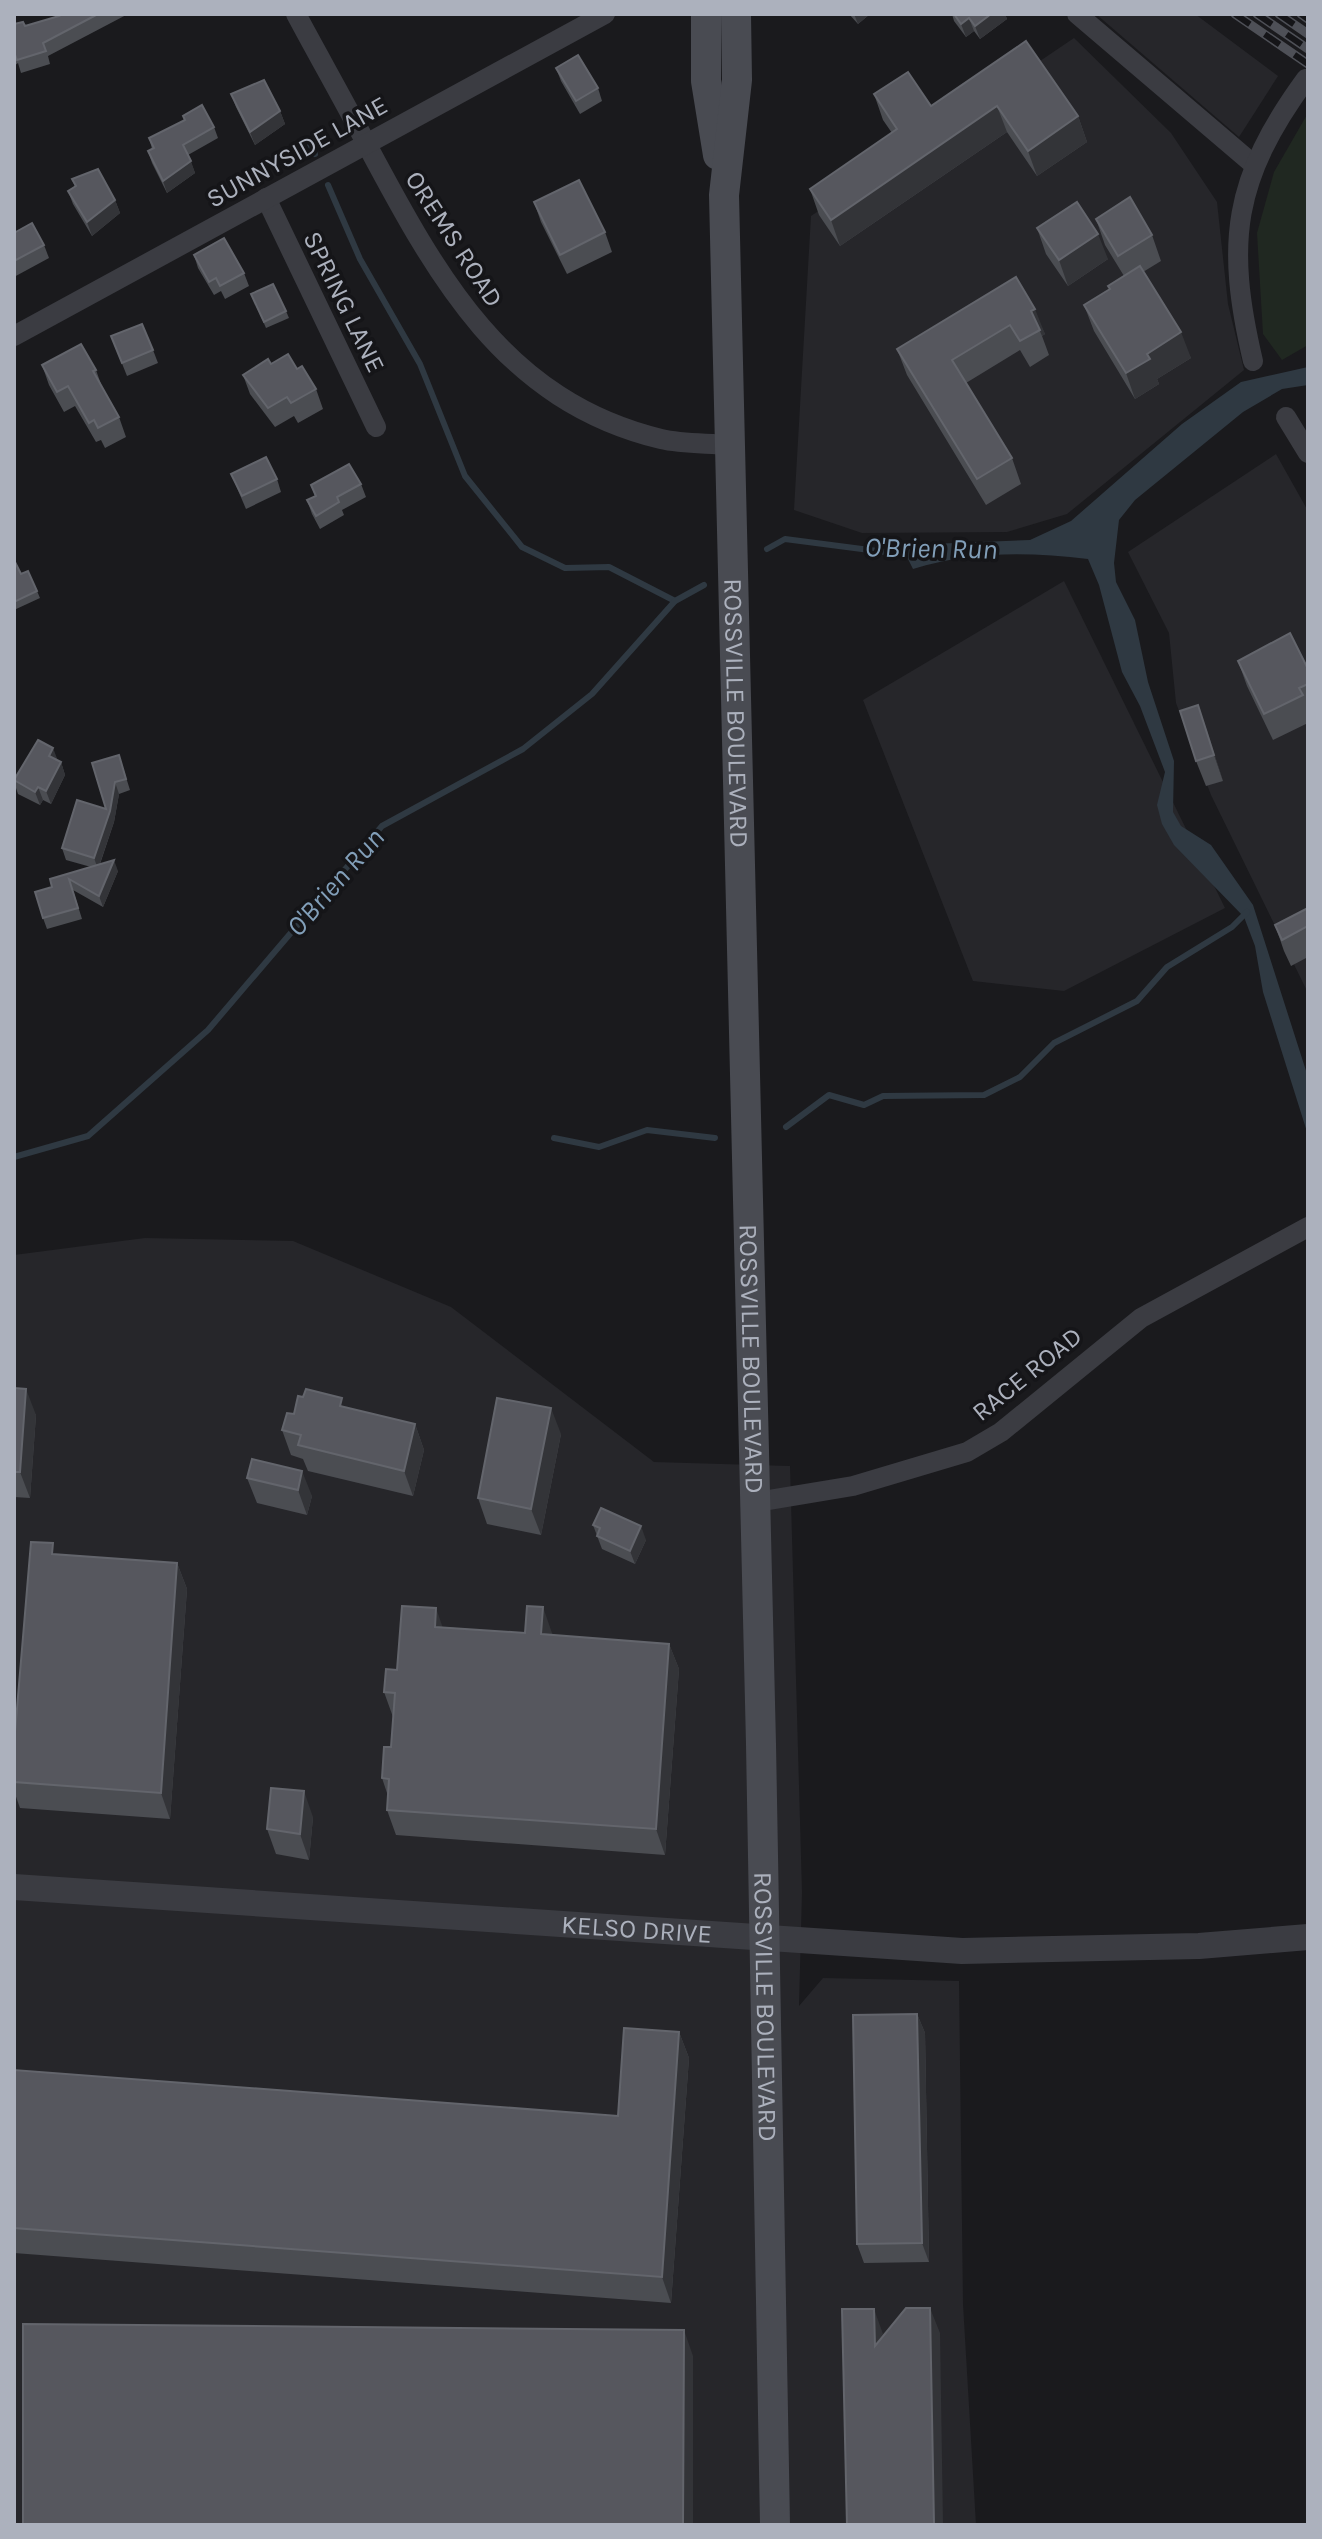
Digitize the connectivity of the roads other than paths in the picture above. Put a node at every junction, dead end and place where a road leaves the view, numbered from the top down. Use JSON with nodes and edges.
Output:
{"nodes":[{"id":1,"x":296,"y":14,"type":"edge"},
{"id":2,"x":605,"y":14,"type":"edge"},
{"id":3,"x":706,"y":14,"type":"edge"},
{"id":4,"x":736,"y":14,"type":"edge"},
{"id":5,"x":1077,"y":14,"type":"edge"},
{"id":6,"x":1306,"y":79,"type":"dead end"},
{"id":7,"x":367,"y":144,"type":"junction"},
{"id":8,"x":1253,"y":164,"type":"junction"},
{"id":9,"x":724,"y":195,"type":"junction"},
{"id":10,"x":266,"y":198,"type":"junction"},
{"id":11,"x":14,"y":336,"type":"edge"},
{"id":12,"x":1253,"y":361,"type":"dead end"},
{"id":13,"x":1286,"y":417,"type":"dead end"},
{"id":14,"x":376,"y":427,"type":"dead end"},
{"id":15,"x":728,"y":445,"type":"junction"},
{"id":16,"x":1308,"y":453,"type":"edge"},
{"id":17,"x":1308,"y":1227,"type":"edge"},
{"id":18,"x":756,"y":1502,"type":"junction"},
{"id":19,"x":14,"y":1887,"type":"edge"},
{"id":20,"x":1308,"y":1937,"type":"edge"},
{"id":21,"x":763,"y":1940,"type":"junction"},
{"id":22,"x":775,"y":2525,"type":"edge"}],
"edges":[{"from":1,"to":7,"type":"street","name":"OREMS ROAD"},
{"from":2,"to":7,"type":"street","name":"SUNNYSIDE LANE"},
{"from":3,"to":9,"type":"main road","name":"ROSSVILLE BOULEVARD"},
{"from":4,"to":9,"type":"main road","name":"ROSSVILLE BOULEVARD"},
{"from":5,"to":8,"type":"street"},
{"from":6,"to":8,"type":"street"},
{"from":7,"to":10,"type":"street","name":"SUNNYSIDE LANE"},
{"from":7,"to":15,"type":"street","name":"OREMS ROAD"},
{"from":8,"to":12,"type":"street"},
{"from":9,"to":15,"type":"main road","name":"ROSSVILLE BOULEVARD"},
{"from":10,"to":11,"type":"street","name":"SUNNYSIDE LANE"},
{"from":10,"to":14,"type":"street","name":"SPRING LANE"},
{"from":13,"to":16,"type":"street"},
{"from":15,"to":18,"type":"main road","name":"ROSSVILLE BOULEVARD"},
{"from":17,"to":18,"type":"street","name":"RACE ROAD"},
{"from":18,"to":21,"type":"main road","name":"ROSSVILLE BOULEVARD"},
{"from":19,"to":21,"type":"street","name":"KELSO DRIVE"},
{"from":20,"to":21,"type":"street","name":"KELSO DRIVE"},
{"from":21,"to":22,"type":"main road","name":"ROSSVILLE BOULEVARD"}]}
